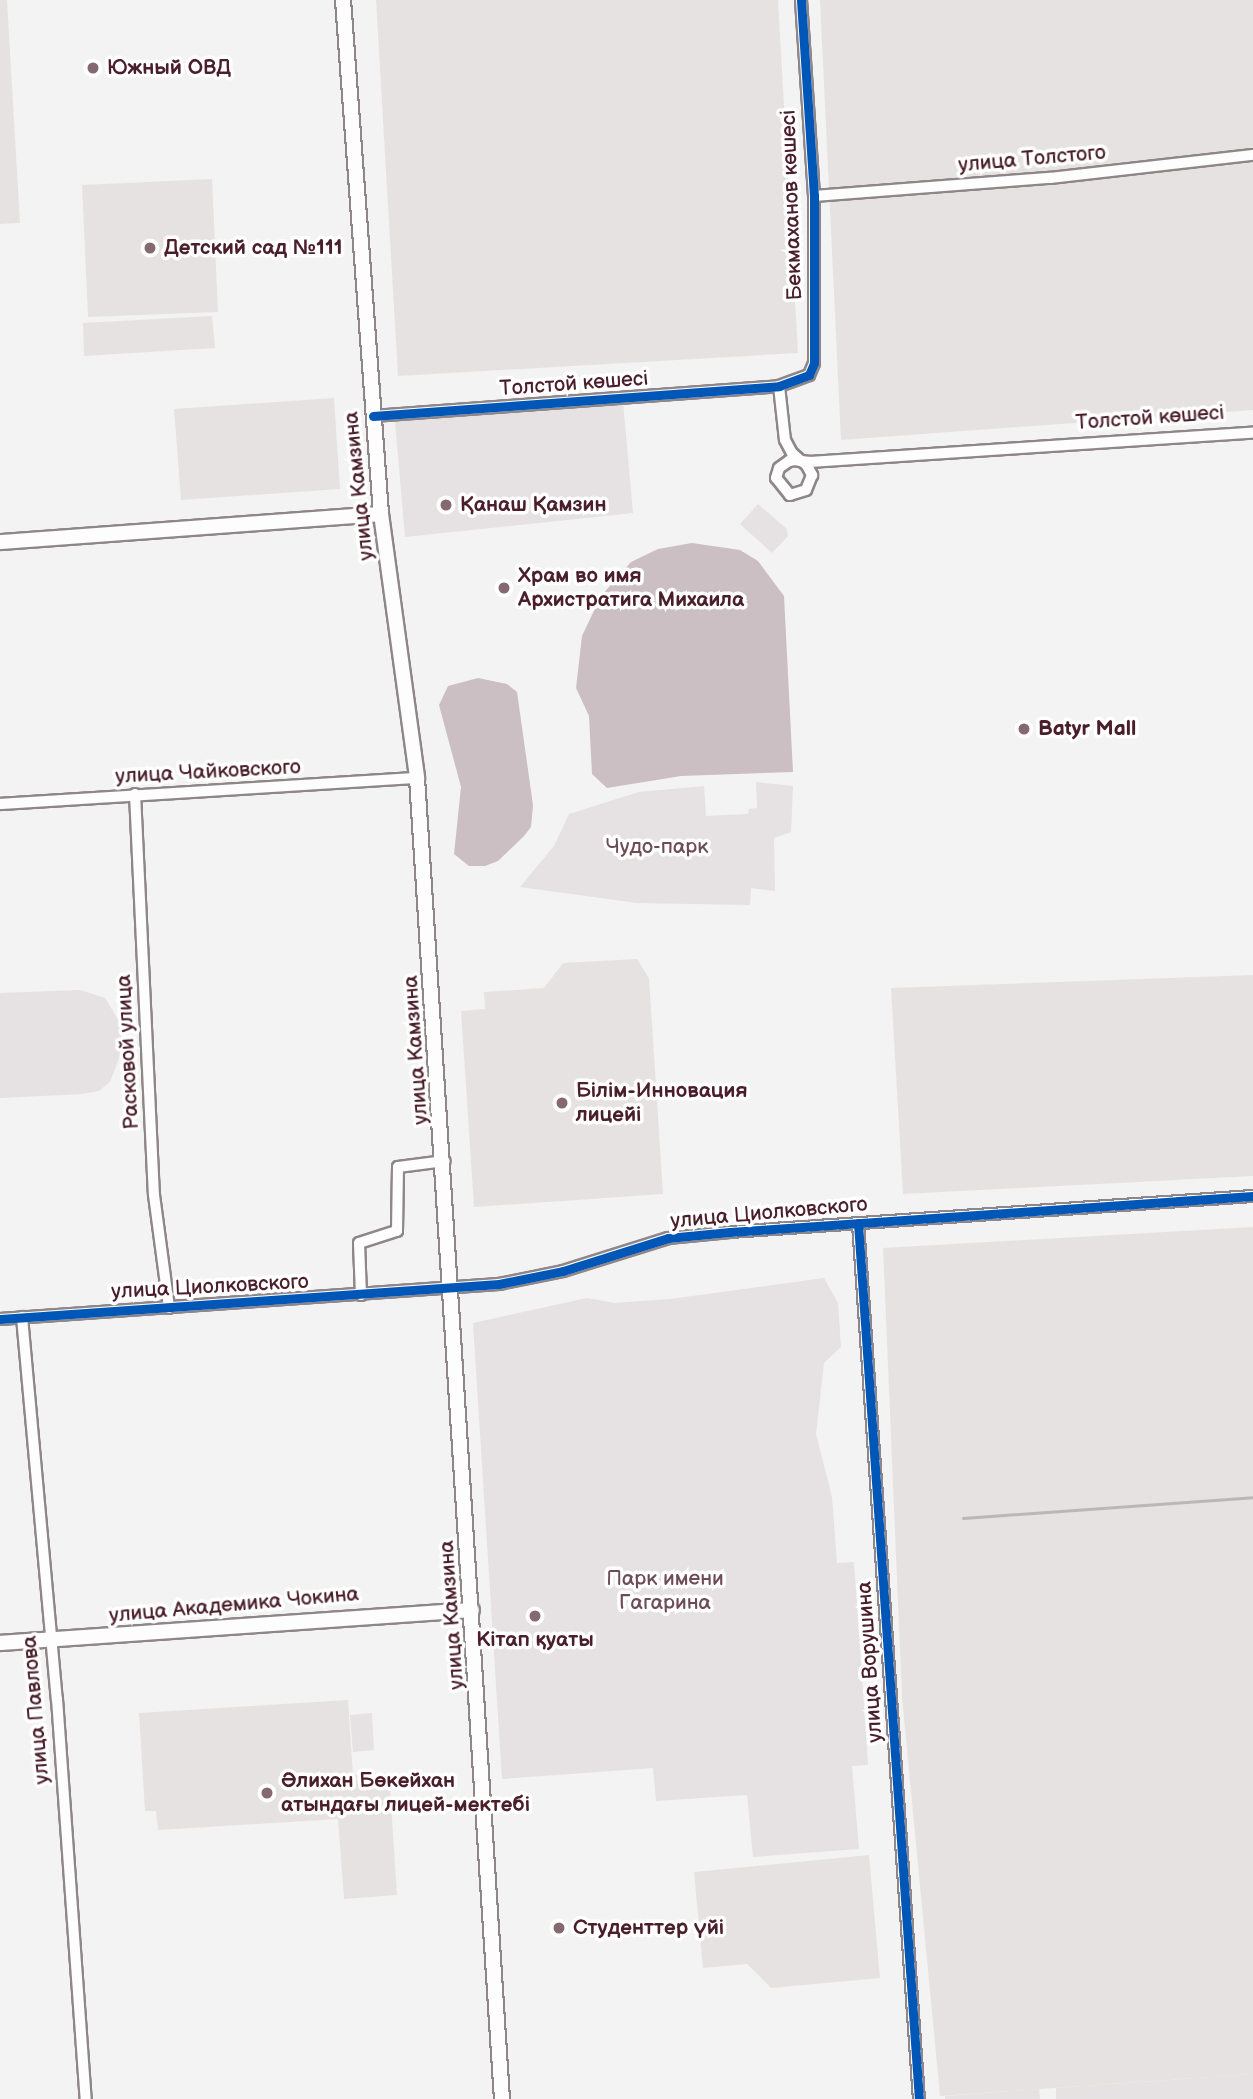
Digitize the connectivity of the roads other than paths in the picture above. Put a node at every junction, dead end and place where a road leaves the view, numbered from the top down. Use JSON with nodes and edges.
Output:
{"nodes":[{"id":1,"x":343,"y":0,"type":"edge"},
{"id":2,"x":801,"y":0,"type":"edge"},
{"id":3,"x":1253,"y":155,"type":"edge"},
{"id":4,"x":814,"y":196,"type":"junction"},
{"id":5,"x":779,"y":386,"type":"junction"},
{"id":6,"x":373,"y":416,"type":"junction"},
{"id":7,"x":1253,"y":433,"type":"edge"},
{"id":8,"x":785,"y":440,"type":"junction"},
{"id":9,"x":841,"y":460,"type":"junction"},
{"id":10,"x":801,"y":461,"type":"junction"},
{"id":11,"x":779,"y":468,"type":"junction"},
{"id":12,"x":811,"y":481,"type":"junction"},
{"id":13,"x":381,"y":514,"type":"junction"},
{"id":14,"x":0,"y":542,"type":"edge"},
{"id":15,"x":417,"y":778,"type":"junction"},
{"id":16,"x":135,"y":794,"type":"junction"},
{"id":17,"x":0,"y":804,"type":"edge"},
{"id":18,"x":445,"y":1161,"type":"junction"},
{"id":19,"x":1253,"y":1196,"type":"edge"},
{"id":20,"x":858,"y":1223,"type":"junction"},
{"id":21,"x":453,"y":1288,"type":"junction"},
{"id":22,"x":361,"y":1295,"type":"junction"},
{"id":23,"x":169,"y":1308,"type":"junction"},
{"id":24,"x":22,"y":1317,"type":"junction"},
{"id":25,"x":0,"y":1319,"type":"edge"},
{"id":26,"x":472,"y":1610,"type":"junction"},
{"id":27,"x":50,"y":1641,"type":"junction"},
{"id":28,"x":0,"y":1643,"type":"edge"},
{"id":29,"x":86,"y":2099,"type":"edge"},
{"id":30,"x":502,"y":2099,"type":"edge"},
{"id":31,"x":919,"y":2099,"type":"edge"}],
"edges":[{"from":1,"to":6,"type":"main road","name":"улица Камзина"},
{"from":2,"to":4,"type":"street","name":"Бекмаханов көшесі"},
{"from":3,"to":4,"type":"street","name":"улица Толстого"},
{"from":4,"to":5,"type":"street","name":"Бекмаханов көшесі"},
{"from":5,"to":6,"type":"street","name":"Толстой көшесі"},
{"from":5,"to":8,"type":"street"},
{"from":6,"to":13,"type":"main road","name":"улица Камзина"},
{"from":7,"to":9,"type":"street","name":"Толстой көшесі"},
{"from":8,"to":10,"type":"street"},
{"from":8,"to":11,"type":"street"},
{"from":9,"to":10,"type":"street"},
{"from":9,"to":12,"type":"street"},
{"from":10,"to":11,"type":"street"},
{"from":10,"to":12,"type":"street"},
{"from":11,"to":12,"type":"street"},
{"from":13,"to":14,"type":"main road"},
{"from":13,"to":15,"type":"main road","name":"улица Камзина"},
{"from":15,"to":16,"type":"street","name":"улица Чайковского"},
{"from":15,"to":18,"type":"main road","name":"улица Камзина"},
{"from":16,"to":17,"type":"street","name":"улица Чайковского"},
{"from":16,"to":23,"type":"street","name":"Расковой улица"},
{"from":18,"to":21,"type":"main road","name":"улица Камзина"},
{"from":18,"to":22,"type":"street"},
{"from":19,"to":20,"type":"street","name":"улица Циолковского"},
{"from":20,"to":21,"type":"street","name":"улица Циолковского"},
{"from":20,"to":31,"type":"street","name":"улица Ворушина"},
{"from":21,"to":22,"type":"street","name":"улица Циолковского"},
{"from":21,"to":26,"type":"main road","name":"улица Камзина"},
{"from":22,"to":23,"type":"street","name":"улица Циолковского"},
{"from":23,"to":24,"type":"street","name":"улица Циолковского"},
{"from":24,"to":25,"type":"street","name":"улица Циолковского"},
{"from":24,"to":27,"type":"street","name":"улица Павлова"},
{"from":26,"to":27,"type":"main road","name":"улица Академика Чокина"},
{"from":26,"to":30,"type":"main road","name":"улица Камзина"},
{"from":27,"to":28,"type":"main road","name":"улица Академика Чокина"},
{"from":27,"to":29,"type":"street","name":"улица Павлова"}]}
